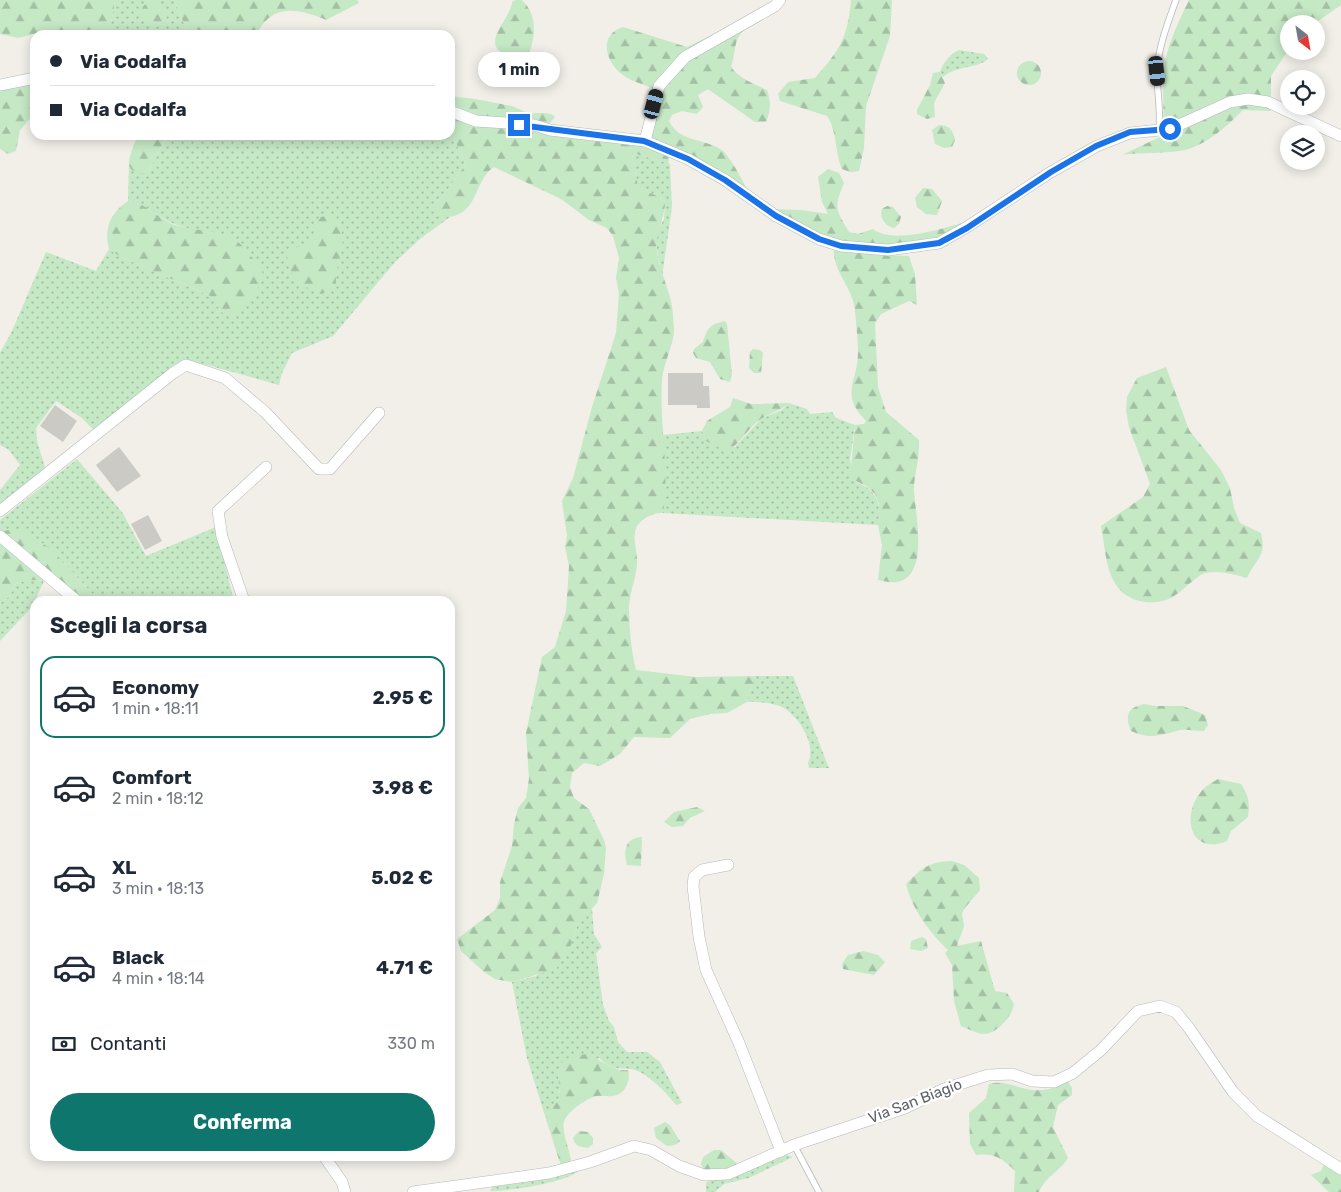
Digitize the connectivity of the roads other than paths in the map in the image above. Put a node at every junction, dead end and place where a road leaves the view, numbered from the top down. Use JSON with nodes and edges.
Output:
{"nodes":[{"id":1,"x":780,"y":0,"type":"edge"},
{"id":2,"x":1176,"y":0,"type":"edge"},
{"id":3,"x":30,"y":79,"type":"edge"},
{"id":4,"x":0,"y":86,"type":"edge"},
{"id":5,"x":455,"y":113,"type":"edge"},
{"id":6,"x":1159,"y":130,"type":"junction"},
{"id":7,"x":1341,"y":136,"type":"edge"},
{"id":8,"x":644,"y":141,"type":"junction"},
{"id":9,"x":379,"y":413,"type":"dead end"},
{"id":10,"x":266,"y":467,"type":"dead end"},
{"id":11,"x":0,"y":511,"type":"edge"},
{"id":12,"x":0,"y":536,"type":"edge"},
{"id":13,"x":71,"y":596,"type":"edge"},
{"id":14,"x":242,"y":596,"type":"edge"},
{"id":15,"x":728,"y":865,"type":"dead end"},
{"id":16,"x":794,"y":1146,"type":"junction"},
{"id":17,"x":781,"y":1151,"type":"junction"},
{"id":18,"x":327,"y":1161,"type":"edge"},
{"id":19,"x":1341,"y":1169,"type":"edge"},
{"id":20,"x":345,"y":1192,"type":"edge"},
{"id":21,"x":413,"y":1192,"type":"edge"},
{"id":22,"x":819,"y":1192,"type":"edge"}],
"edges":[{"from":1,"to":8,"type":"street"},
{"from":2,"to":6,"type":"lane"},
{"from":3,"to":4,"type":"street"},
{"from":5,"to":8,"type":"street"},
{"from":6,"to":7,"type":"street"},
{"from":6,"to":8,"type":"street"},
{"from":9,"to":11,"type":"street"},
{"from":10,"to":14,"type":"street"},
{"from":12,"to":13,"type":"street"},
{"from":15,"to":17,"type":"street"},
{"from":16,"to":17,"type":"street","name":"Via San Biagio"},
{"from":16,"to":19,"type":"street","name":"Via San Biagio"},
{"from":16,"to":22,"type":"lane"},
{"from":17,"to":21,"type":"street","name":"Via San Biagio"},
{"from":18,"to":20,"type":"street"}]}
